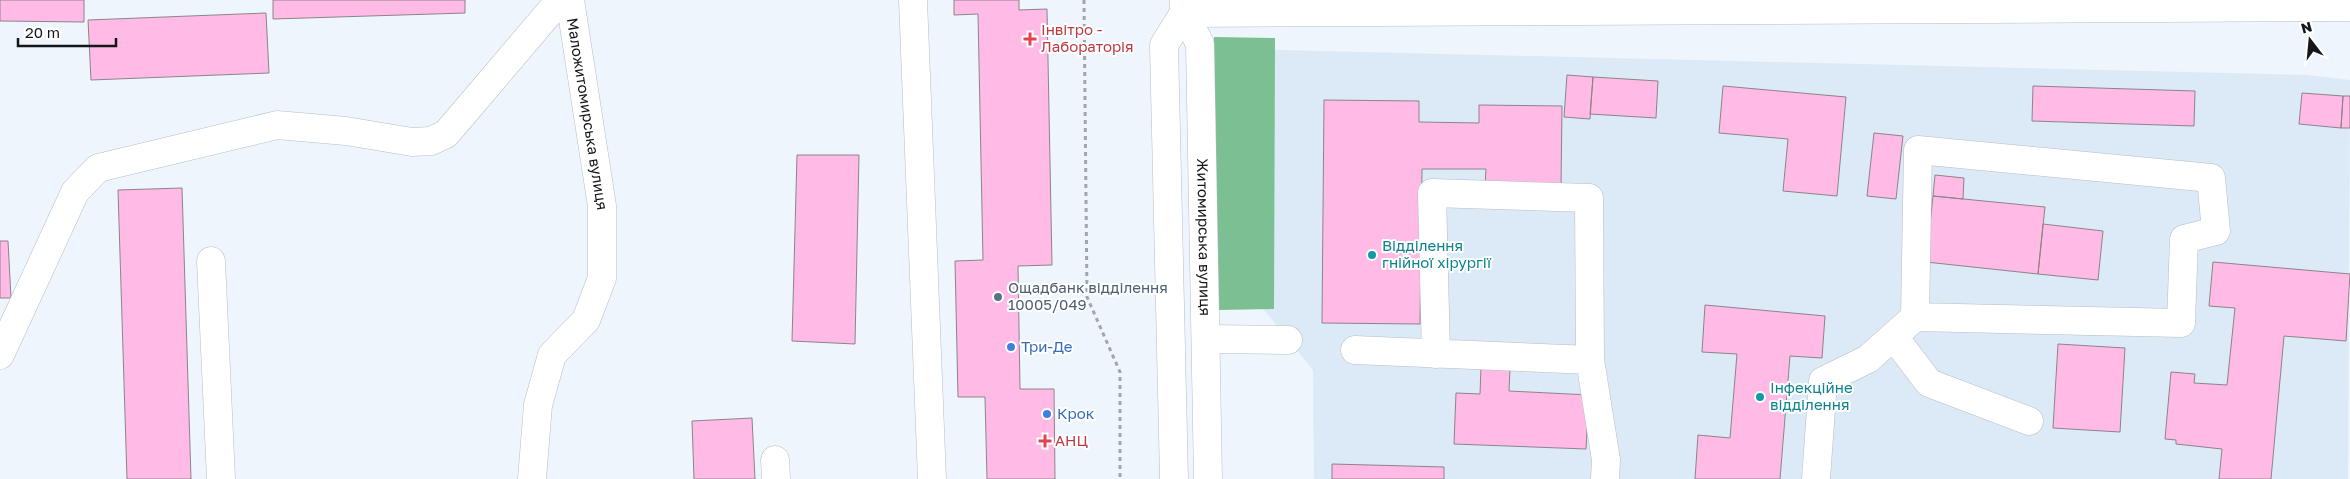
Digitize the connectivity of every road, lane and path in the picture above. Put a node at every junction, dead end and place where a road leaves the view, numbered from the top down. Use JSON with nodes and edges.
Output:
{"nodes":[{"id":1,"x":560,"y":0,"type":"edge"},
{"id":2,"x":570,"y":0,"type":"edge"},
{"id":3,"x":913,"y":0,"type":"edge"},
{"id":4,"x":1084,"y":0,"type":"edge"},
{"id":5,"x":2171,"y":4,"type":"edge"},
{"id":6,"x":1483,"y":5,"type":"edge"},
{"id":7,"x":1859,"y":5,"type":"edge"},
{"id":8,"x":1184,"y":6,"type":"edge"},
{"id":9,"x":2350,"y":7,"type":"edge"},
{"id":10,"x":211,"y":261,"type":"dead end"},
{"id":11,"x":1915,"y":317,"type":"junction"},
{"id":12,"x":1894,"y":337,"type":"junction"},
{"id":13,"x":1206,"y":339,"type":"junction"},
{"id":14,"x":1288,"y":340,"type":"dead end"},
{"id":15,"x":1356,"y":350,"type":"dead end"},
{"id":16,"x":1436,"y":354,"type":"junction"},
{"id":17,"x":0,"y":356,"type":"edge"},
{"id":18,"x":1590,"y":360,"type":"junction"},
{"id":19,"x":2029,"y":421,"type":"dead end"},
{"id":20,"x":221,"y":479,"type":"edge"},
{"id":21,"x":532,"y":479,"type":"edge"},
{"id":22,"x":932,"y":479,"type":"edge"},
{"id":23,"x":1120,"y":479,"type":"edge"},
{"id":24,"x":1174,"y":479,"type":"edge"},
{"id":25,"x":1208,"y":479,"type":"edge"},
{"id":26,"x":1605,"y":479,"type":"edge"},
{"id":27,"x":1816,"y":479,"type":"edge"}],
"edges":[{"from":1,"to":17,"type":"main road"},
{"from":2,"to":21,"type":"main road","name":"Маложитомирська вулиця"},
{"from":3,"to":22,"type":"main road"},
{"from":4,"to":23,"type":"path"},
{"from":5,"to":7,"type":"main road"},
{"from":5,"to":9,"type":"main road"},
{"from":6,"to":7,"type":"main road"},
{"from":6,"to":8,"type":"main road"},
{"from":8,"to":13,"type":"main road","name":"Житомирська вулиця"},
{"from":8,"to":24,"type":"main road"},
{"from":10,"to":20,"type":"main road"},
{"from":11,"to":11,"type":"main road"},
{"from":11,"to":12,"type":"main road"},
{"from":12,"to":19,"type":"main road"},
{"from":12,"to":27,"type":"main road"},
{"from":13,"to":14,"type":"main road"},
{"from":13,"to":25,"type":"main road","name":"Житомирська вулиця"},
{"from":15,"to":16,"type":"main road"},
{"from":16,"to":18,"type":"main road"},
{"from":16,"to":18,"type":"main road"},
{"from":18,"to":26,"type":"main road"}]}
